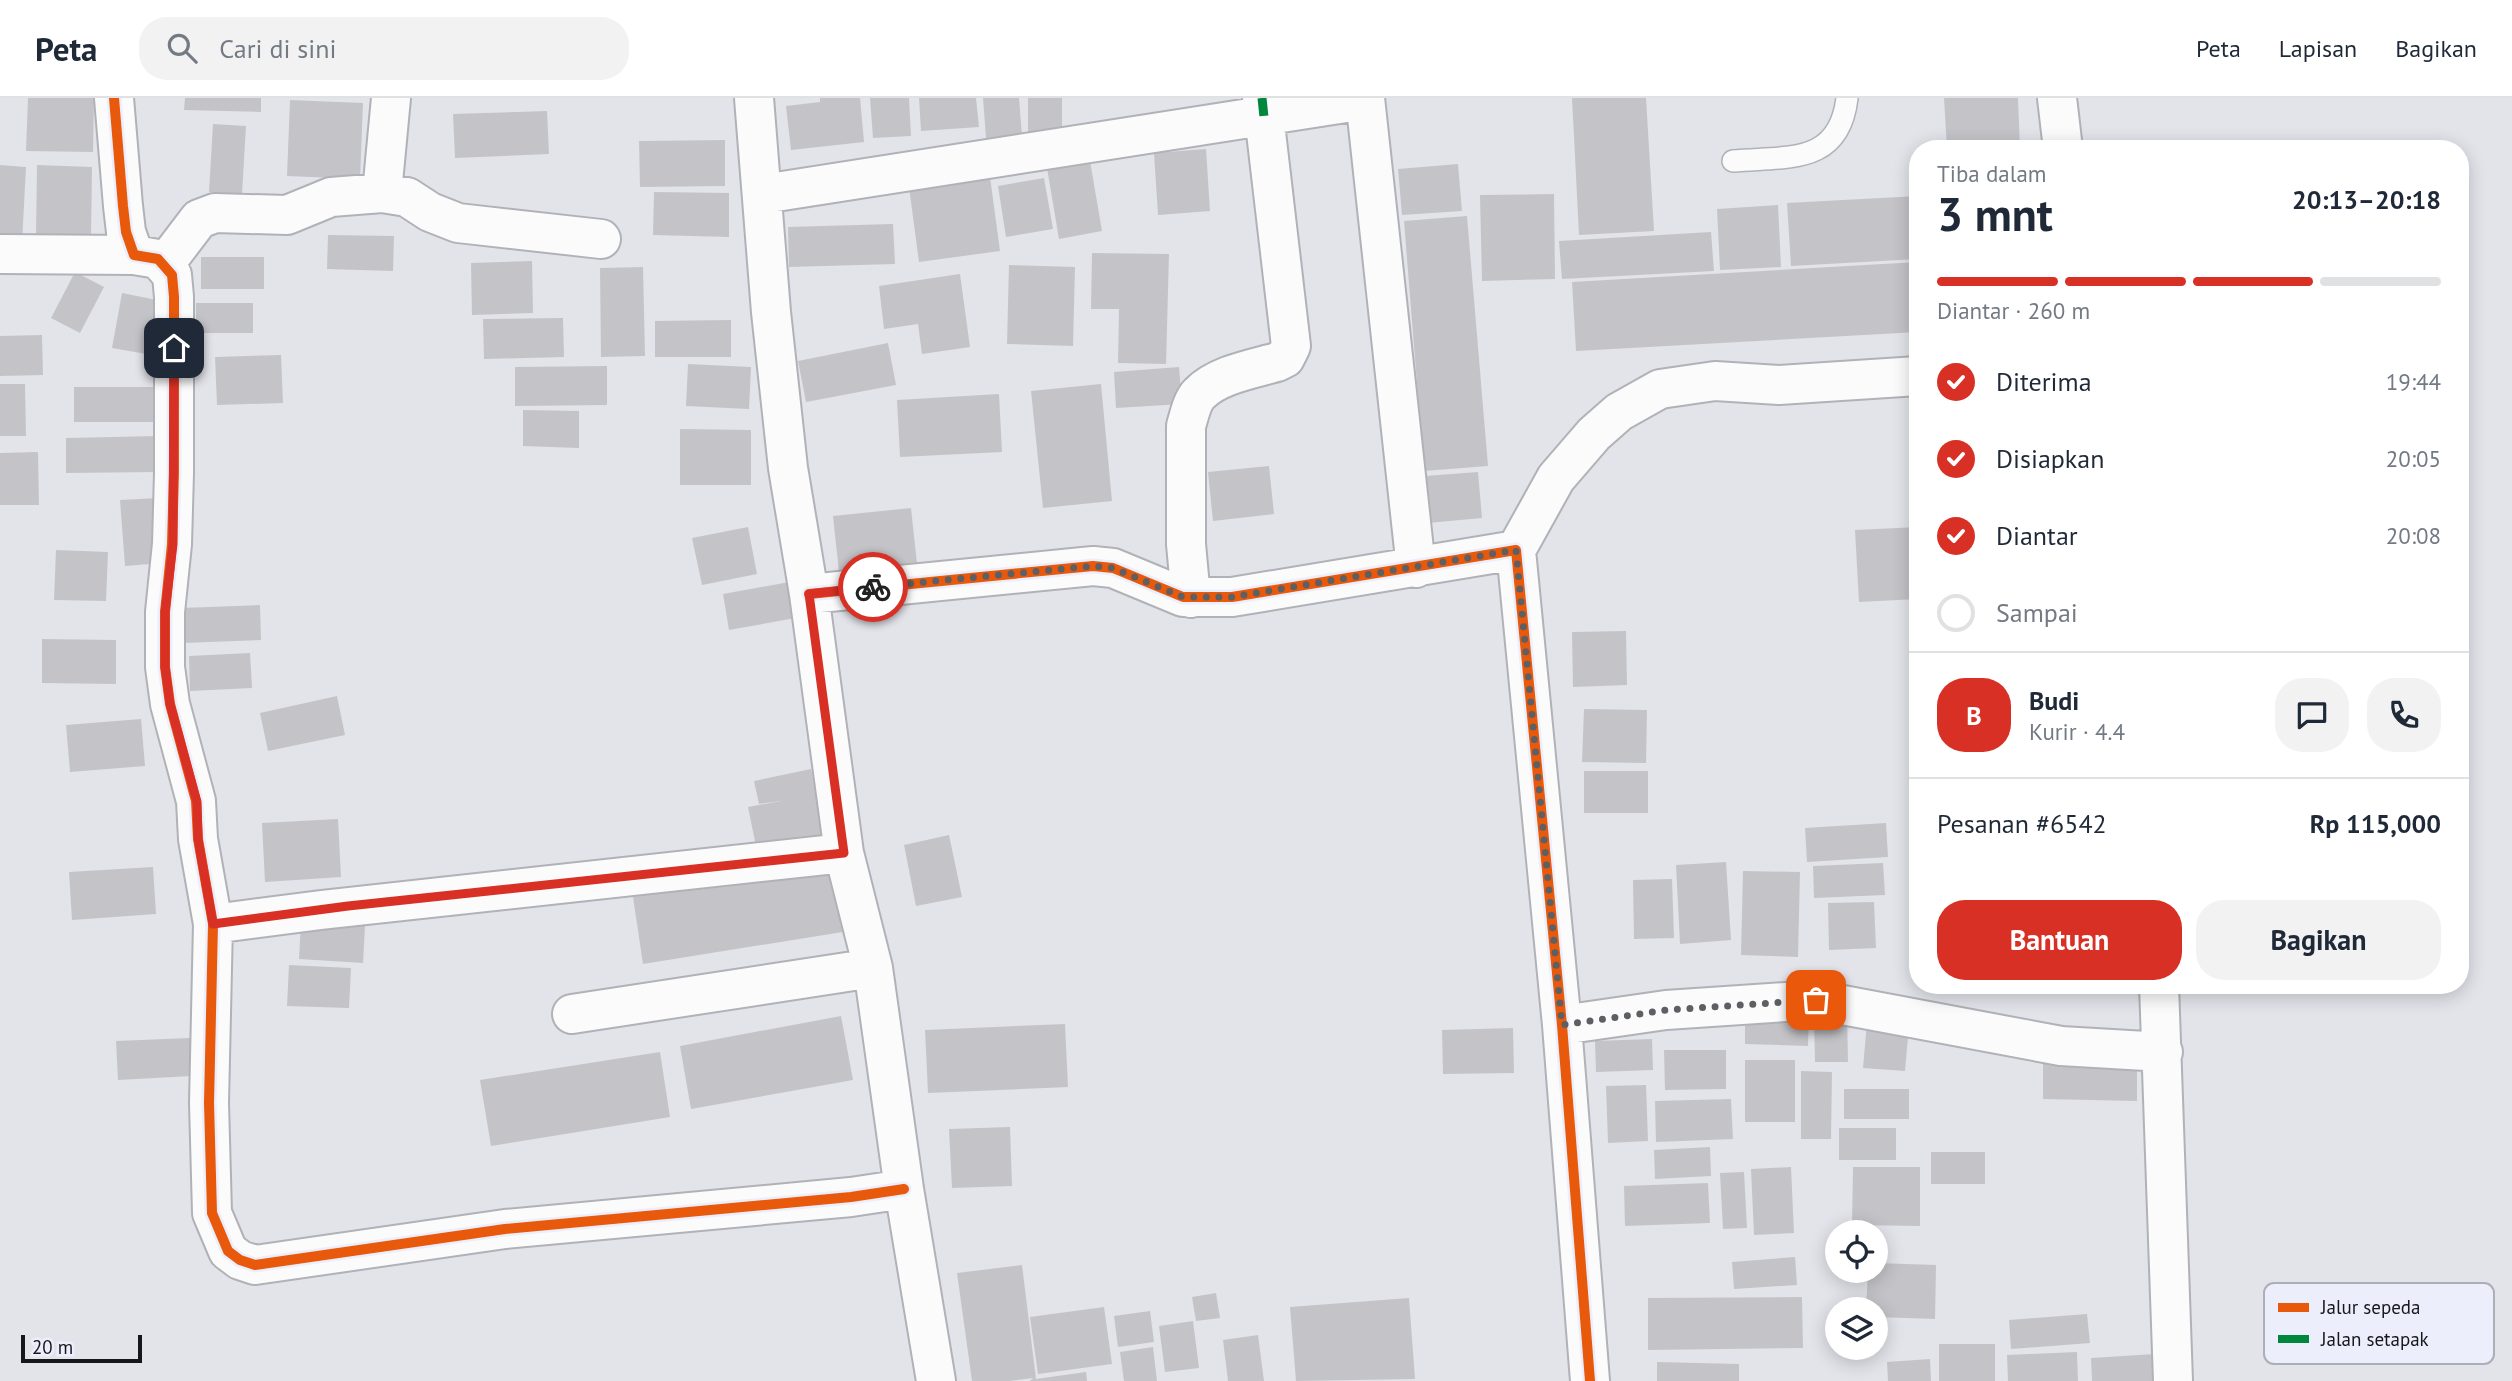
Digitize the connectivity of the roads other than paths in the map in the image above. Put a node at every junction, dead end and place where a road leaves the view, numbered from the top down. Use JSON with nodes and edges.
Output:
{"nodes":[{"id":1,"x":114,"y":98,"type":"edge"},
{"id":2,"x":391,"y":98,"type":"edge"},
{"id":3,"x":754,"y":98,"type":"edge"},
{"id":4,"x":1847,"y":98,"type":"edge"},
{"id":5,"x":2057,"y":98,"type":"edge"},
{"id":6,"x":1365,"y":99,"type":"edge"},
{"id":7,"x":1263,"y":108,"type":"edge"},
{"id":8,"x":2062,"y":140,"type":"edge"},
{"id":9,"x":1732,"y":161,"type":"dead end"},
{"id":10,"x":382,"y":193,"type":"junction"},
{"id":11,"x":763,"y":194,"type":"junction"},
{"id":12,"x":601,"y":239,"type":"dead end"},
{"id":13,"x":0,"y":254,"type":"edge"},
{"id":14,"x":149,"y":260,"type":"junction"},
{"id":15,"x":1909,"y":377,"type":"edge"},
{"id":16,"x":1516,"y":550,"type":"junction"},
{"id":17,"x":1416,"y":568,"type":"junction"},
{"id":18,"x":809,"y":594,"type":"junction"},
{"id":19,"x":1191,"y":598,"type":"junction"},
{"id":20,"x":844,"y":853,"type":"junction"},
{"id":21,"x":213,"y":924,"type":"junction"},
{"id":22,"x":873,"y":968,"type":"junction"},
{"id":23,"x":2160,"y":994,"type":"edge"},
{"id":24,"x":572,"y":1014,"type":"dead end"},
{"id":25,"x":1562,"y":1025,"type":"junction"},
{"id":26,"x":2163,"y":1052,"type":"junction"},
{"id":27,"x":904,"y":1189,"type":"junction"},
{"id":28,"x":1583,"y":1380,"type":"edge"},
{"id":29,"x":936,"y":1381,"type":"edge"},
{"id":30,"x":2173,"y":1381,"type":"edge"}],
"edges":[{"from":1,"to":14,"type":"street"},
{"from":2,"to":10,"type":"street"},
{"from":3,"to":11,"type":"street"},
{"from":4,"to":9,"type":"lane"},
{"from":5,"to":8,"type":"street"},
{"from":6,"to":7,"type":"street"},
{"from":6,"to":17,"type":"street"},
{"from":7,"to":11,"type":"street"},
{"from":7,"to":19,"type":"street"},
{"from":10,"to":12,"type":"street"},
{"from":10,"to":14,"type":"street"},
{"from":11,"to":18,"type":"street"},
{"from":13,"to":14,"type":"street"},
{"from":14,"to":21,"type":"street"},
{"from":15,"to":16,"type":"street"},
{"from":16,"to":17,"type":"street"},
{"from":16,"to":25,"type":"street"},
{"from":17,"to":19,"type":"street"},
{"from":18,"to":19,"type":"street"},
{"from":18,"to":20,"type":"street"},
{"from":20,"to":21,"type":"street"},
{"from":20,"to":22,"type":"street"},
{"from":21,"to":27,"type":"street"},
{"from":22,"to":24,"type":"street"},
{"from":22,"to":27,"type":"street"},
{"from":23,"to":26,"type":"street"},
{"from":25,"to":26,"type":"street"},
{"from":25,"to":28,"type":"street"},
{"from":26,"to":30,"type":"street"},
{"from":27,"to":29,"type":"street"}]}
